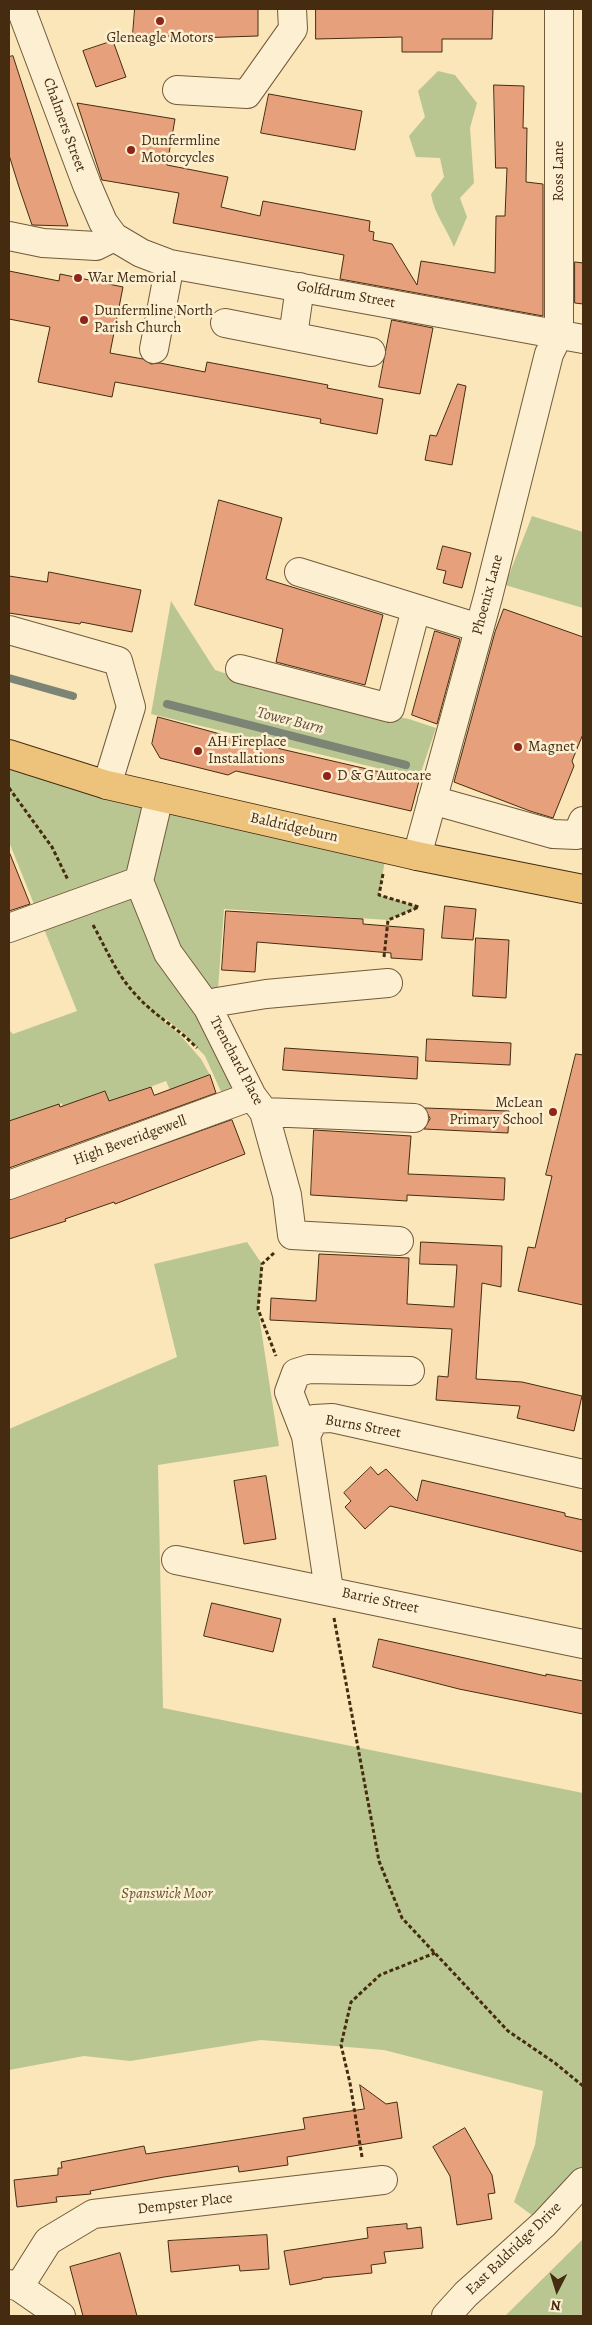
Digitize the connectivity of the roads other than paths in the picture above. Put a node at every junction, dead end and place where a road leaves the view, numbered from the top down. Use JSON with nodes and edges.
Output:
{"nodes":[{"id":1,"x":21,"y":9,"type":"edge"},
{"id":2,"x":292,"y":9,"type":"edge"},
{"id":3,"x":559,"y":9,"type":"edge"},
{"id":4,"x":177,"y":90,"type":"dead end"},
{"id":5,"x":9,"y":236,"type":"edge"},
{"id":6,"x":114,"y":237,"type":"junction"},
{"id":7,"x":170,"y":264,"type":"junction"},
{"id":8,"x":300,"y":287,"type":"junction"},
{"id":9,"x":225,"y":323,"type":"dead end"},
{"id":10,"x":293,"y":336,"type":"junction"},
{"id":11,"x":571,"y":336,"type":"edge"},
{"id":12,"x":154,"y":349,"type":"dead end"},
{"id":13,"x":371,"y":352,"type":"dead end"},
{"id":14,"x":299,"y":572,"type":"dead end"},
{"id":15,"x":416,"y":609,"type":"junction"},
{"id":16,"x":479,"y":628,"type":"junction"},
{"id":17,"x":9,"y":630,"type":"edge"},
{"id":18,"x":240,"y":669,"type":"dead end"},
{"id":19,"x":9,"y":754,"type":"edge"},
{"id":20,"x":106,"y":785,"type":"junction"},
{"id":21,"x":159,"y":797,"type":"junction"},
{"id":22,"x":432,"y":800,"type":"junction"},
{"id":23,"x":583,"y":821,"type":"edge"},
{"id":24,"x":417,"y":856,"type":"junction"},
{"id":25,"x":139,"y":881,"type":"junction"},
{"id":26,"x":583,"y":889,"type":"edge"},
{"id":27,"x":9,"y":928,"type":"edge"},
{"id":28,"x":385,"y":982,"type":"road end"},
{"id":29,"x":208,"y":1008,"type":"junction"},
{"id":30,"x":258,"y":1104,"type":"junction"},
{"id":31,"x":414,"y":1118,"type":"dead end"},
{"id":32,"x":9,"y":1185,"type":"edge"},
{"id":33,"x":398,"y":1241,"type":"dead end"},
{"id":34,"x":410,"y":1370,"type":"dead end"},
{"id":35,"x":306,"y":1436,"type":"junction"},
{"id":36,"x":583,"y":1474,"type":"edge"},
{"id":37,"x":176,"y":1560,"type":"dead end"},
{"id":38,"x":329,"y":1590,"type":"junction"},
{"id":39,"x":583,"y":1644,"type":"edge"},
{"id":40,"x":375,"y":2181,"type":"road end"},
{"id":41,"x":581,"y":2187,"type":"edge"},
{"id":42,"x":14,"y":2286,"type":"edge"},
{"id":43,"x":61,"y":2316,"type":"edge"},
{"id":44,"x":446,"y":2316,"type":"edge"}],
"edges":[{"from":1,"to":6,"type":"street","name":"Chalmers Street"},
{"from":2,"to":4,"type":"street"},
{"from":3,"to":11,"type":"street","name":"Ross Lane"},
{"from":5,"to":6,"type":"street"},
{"from":6,"to":7,"type":"street","name":"Golfdrum Street"},
{"from":7,"to":8,"type":"street","name":"Golfdrum Street"},
{"from":7,"to":12,"type":"street"},
{"from":8,"to":10,"type":"street"},
{"from":8,"to":11,"type":"street","name":"Golfdrum Street"},
{"from":9,"to":10,"type":"street"},
{"from":10,"to":13,"type":"street"},
{"from":11,"to":16,"type":"street","name":"Phoenix Lane"},
{"from":14,"to":15,"type":"street"},
{"from":15,"to":16,"type":"street"},
{"from":15,"to":18,"type":"street"},
{"from":16,"to":22,"type":"street","name":"Phoenix Lane"},
{"from":17,"to":20,"type":"street"},
{"from":19,"to":20,"type":"main road","name":"Baldridgeburn"},
{"from":20,"to":21,"type":"main road","name":"Baldridgeburn"},
{"from":21,"to":24,"type":"main road","name":"Baldridgeburn"},
{"from":21,"to":25,"type":"street"},
{"from":22,"to":23,"type":"street"},
{"from":22,"to":24,"type":"street","name":"Phoenix Lane"},
{"from":24,"to":26,"type":"main road","name":"Baldridgeburn"},
{"from":25,"to":27,"type":"street"},
{"from":25,"to":29,"type":"street","name":"Trenchard Place"},
{"from":28,"to":29,"type":"street"},
{"from":29,"to":30,"type":"street","name":"Trenchard Place"},
{"from":30,"to":31,"type":"street"},
{"from":30,"to":32,"type":"street","name":"High Beveridgewell"},
{"from":30,"to":33,"type":"street","name":"Trenchard Place"},
{"from":34,"to":35,"type":"street"},
{"from":35,"to":36,"type":"street","name":"Burns Street"},
{"from":35,"to":38,"type":"street","name":"Burns Street"},
{"from":37,"to":38,"type":"street","name":"Barrie Street"},
{"from":38,"to":39,"type":"street","name":"Barrie Street"},
{"from":40,"to":42,"type":"street","name":"Dempster Place"},
{"from":41,"to":44,"type":"street","name":"East Baldridge Drive"},
{"from":42,"to":43,"type":"street","name":"Dempster Place"}]}
